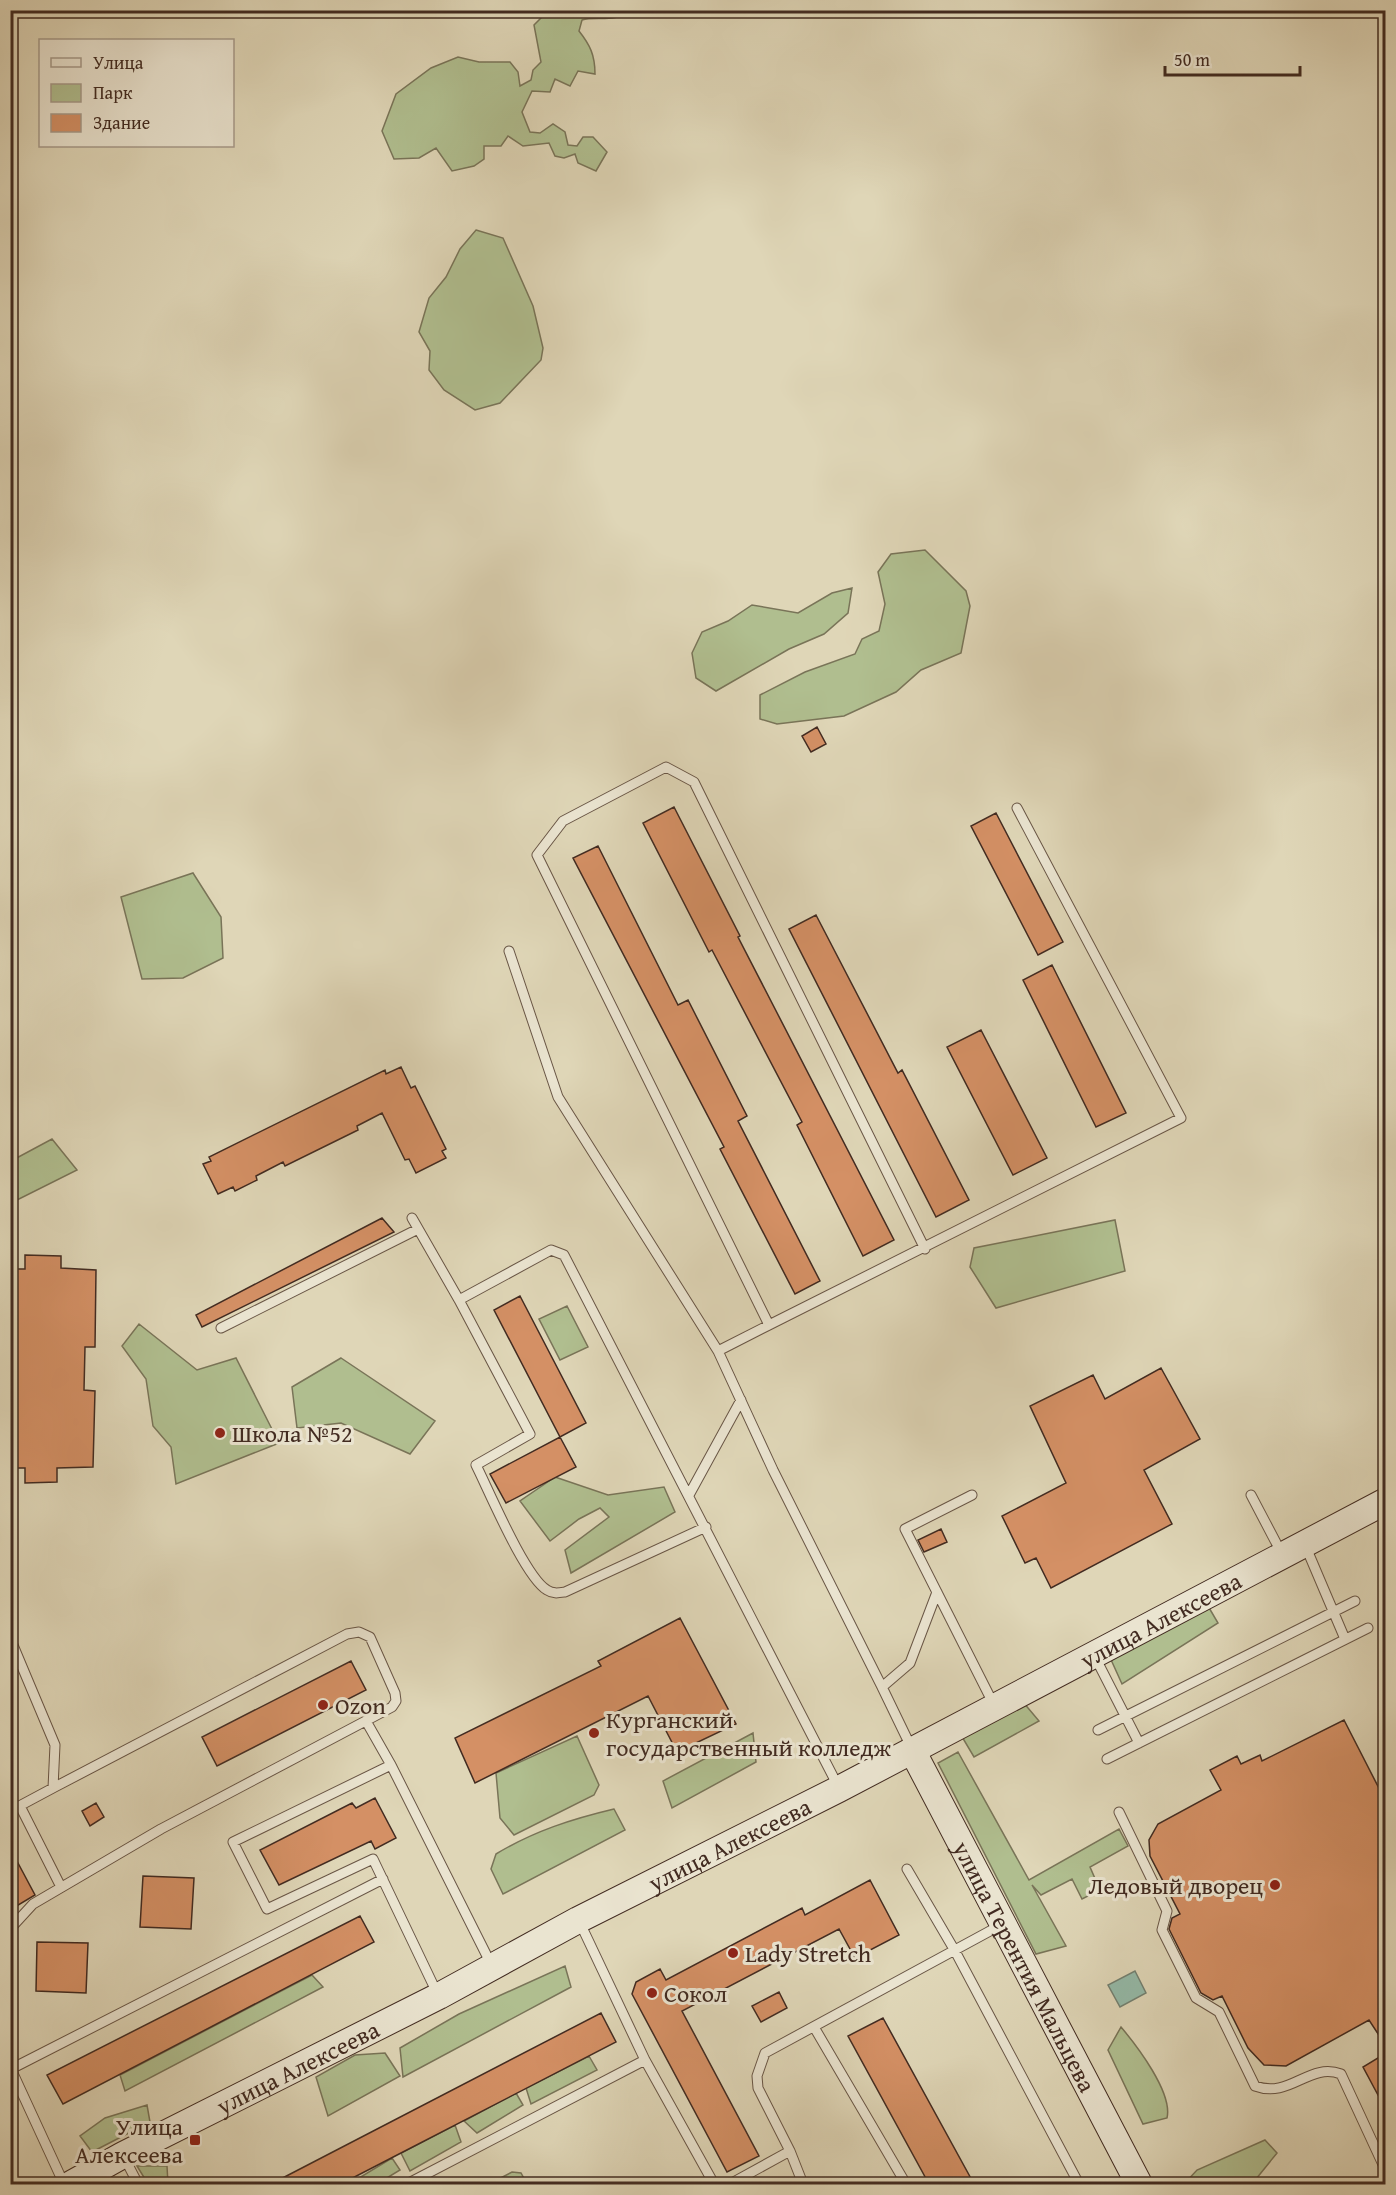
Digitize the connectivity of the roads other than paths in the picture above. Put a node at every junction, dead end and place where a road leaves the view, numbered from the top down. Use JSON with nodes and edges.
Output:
{"nodes":[{"id":1,"x":1017,"y":808,"type":"dead end"},
{"id":2,"x":509,"y":951,"type":"dead end"},
{"id":3,"x":412,"y":1218,"type":"dead end"},
{"id":4,"x":418,"y":1229,"type":"junction"},
{"id":5,"x":925,"y":1249,"type":"junction"},
{"id":6,"x":459,"y":1300,"type":"junction"},
{"id":7,"x":769,"y":1325,"type":"junction"},
{"id":8,"x":221,"y":1328,"type":"dead end"},
{"id":9,"x":718,"y":1351,"type":"junction"},
{"id":10,"x":741,"y":1400,"type":"junction"},
{"id":11,"x":689,"y":1494,"type":"junction"},
{"id":12,"x":972,"y":1495,"type":"dead end"},
{"id":13,"x":1251,"y":1495,"type":"dead end"},
{"id":14,"x":1386,"y":1501,"type":"edge"},
{"id":15,"x":706,"y":1527,"type":"junction"},
{"id":16,"x":1293,"y":1548,"type":"junction"},
{"id":17,"x":937,"y":1592,"type":"junction"},
{"id":18,"x":1355,"y":1601,"type":"dead end"},
{"id":19,"x":1332,"y":1612,"type":"junction"},
{"id":20,"x":1368,"y":1628,"type":"dead end"},
{"id":21,"x":10,"y":1638,"type":"edge"},
{"id":22,"x":1345,"y":1639,"type":"junction"},
{"id":23,"x":1094,"y":1654,"type":"junction"},
{"id":24,"x":882,"y":1687,"type":"junction"},
{"id":25,"x":995,"y":1707,"type":"junction"},
{"id":26,"x":1125,"y":1716,"type":"junction"},
{"id":27,"x":366,"y":1721,"type":"junction"},
{"id":28,"x":1098,"y":1730,"type":"dead end"},
{"id":29,"x":1139,"y":1743,"type":"junction"},
{"id":30,"x":912,"y":1750,"type":"junction"},
{"id":31,"x":1107,"y":1759,"type":"dead end"},
{"id":32,"x":391,"y":1765,"type":"junction"},
{"id":33,"x":52,"y":1788,"type":"junction"},
{"id":34,"x":839,"y":1789,"type":"junction"},
{"id":35,"x":20,"y":1806,"type":"junction"},
{"id":36,"x":10,"y":1810,"type":"edge"},
{"id":37,"x":1119,"y":1812,"type":"dead end"},
{"id":38,"x":907,"y":1869,"type":"dead end"},
{"id":39,"x":383,"y":1879,"type":"junction"},
{"id":40,"x":61,"y":1887,"type":"junction"},
{"id":41,"x":578,"y":1920,"type":"junction"},
{"id":42,"x":1003,"y":1924,"type":"junction"},
{"id":43,"x":10,"y":1929,"type":"edge"},
{"id":44,"x":955,"y":1951,"type":"junction"},
{"id":45,"x":492,"y":1966,"type":"junction"},
{"id":46,"x":439,"y":1996,"type":"junction"},
{"id":47,"x":814,"y":2027,"type":"junction"},
{"id":48,"x":645,"y":2060,"type":"junction"},
{"id":49,"x":790,"y":2151,"type":"junction"},
{"id":50,"x":123,"y":2155,"type":"junction"},
{"id":51,"x":1386,"y":2171,"type":"edge"},
{"id":52,"x":1386,"y":2182,"type":"edge"},
{"id":53,"x":64,"y":2184,"type":"edge"},
{"id":54,"x":71,"y":2184,"type":"edge"},
{"id":55,"x":138,"y":2184,"type":"edge"},
{"id":56,"x":407,"y":2184,"type":"edge"},
{"id":57,"x":714,"y":2184,"type":"edge"},
{"id":58,"x":730,"y":2184,"type":"edge"},
{"id":59,"x":803,"y":2184,"type":"edge"},
{"id":60,"x":906,"y":2184,"type":"edge"},
{"id":61,"x":1079,"y":2184,"type":"edge"},
{"id":62,"x":1139,"y":2184,"type":"edge"},
{"id":63,"x":1380,"y":2184,"type":"edge"}],
"edges":[{"from":1,"to":5,"type":"lane"},
{"from":2,"to":9,"type":"lane"},
{"from":3,"to":4,"type":"lane"},
{"from":4,"to":6,"type":"lane"},
{"from":4,"to":8,"type":"lane"},
{"from":5,"to":7,"type":"lane"},
{"from":5,"to":7,"type":"lane"},
{"from":6,"to":11,"type":"lane"},
{"from":6,"to":15,"type":"lane"},
{"from":7,"to":9,"type":"lane"},
{"from":9,"to":10,"type":"lane"},
{"from":10,"to":11,"type":"lane"},
{"from":10,"to":24,"type":"lane"},
{"from":11,"to":15,"type":"lane"},
{"from":12,"to":17,"type":"lane"},
{"from":13,"to":16,"type":"lane"},
{"from":14,"to":16,"type":"street","name":"улица Алексеева"},
{"from":15,"to":34,"type":"lane"},
{"from":16,"to":19,"type":"lane"},
{"from":16,"to":23,"type":"street","name":"улица Алексеева"},
{"from":17,"to":24,"type":"lane"},
{"from":17,"to":25,"type":"lane"},
{"from":18,"to":19,"type":"lane"},
{"from":19,"to":22,"type":"lane"},
{"from":19,"to":26,"type":"lane"},
{"from":20,"to":22,"type":"lane"},
{"from":21,"to":33,"type":"lane"},
{"from":22,"to":29,"type":"lane"},
{"from":23,"to":25,"type":"street","name":"улица Алексеева"},
{"from":23,"to":26,"type":"lane"},
{"from":24,"to":30,"type":"lane"},
{"from":25,"to":30,"type":"street","name":"улица Алексеева"},
{"from":26,"to":28,"type":"lane"},
{"from":26,"to":29,"type":"lane"},
{"from":27,"to":32,"type":"lane"},
{"from":27,"to":33,"type":"lane"},
{"from":27,"to":40,"type":"lane"},
{"from":29,"to":31,"type":"lane"},
{"from":30,"to":34,"type":"street","name":"улица Алексеева"},
{"from":30,"to":42,"type":"street","name":"улица Терентия Мальцева"},
{"from":32,"to":39,"type":"lane"},
{"from":32,"to":45,"type":"lane"},
{"from":33,"to":35,"type":"lane"},
{"from":34,"to":41,"type":"street","name":"улица Алексеева"},
{"from":35,"to":36,"type":"lane"},
{"from":35,"to":40,"type":"lane"},
{"from":37,"to":51,"type":"lane"},
{"from":38,"to":44,"type":"lane"},
{"from":39,"to":46,"type":"lane"},
{"from":39,"to":53,"type":"lane"},
{"from":40,"to":43,"type":"lane"},
{"from":41,"to":45,"type":"street","name":"улица Алексеева"},
{"from":41,"to":48,"type":"lane"},
{"from":42,"to":44,"type":"lane"},
{"from":42,"to":62,"type":"street","name":"улица Терентия Мальцева"},
{"from":44,"to":47,"type":"lane"},
{"from":44,"to":61,"type":"lane"},
{"from":45,"to":46,"type":"street","name":"улица Алексеева"},
{"from":46,"to":50,"type":"street","name":"улица Алексеева"},
{"from":47,"to":49,"type":"lane"},
{"from":47,"to":60,"type":"lane"},
{"from":48,"to":56,"type":"lane"},
{"from":48,"to":57,"type":"lane"},
{"from":49,"to":58,"type":"lane"},
{"from":49,"to":59,"type":"lane"},
{"from":50,"to":54,"type":"street","name":"улица Алексеева"},
{"from":50,"to":55,"type":"lane"},
{"from":52,"to":63,"type":"lane"}]}
